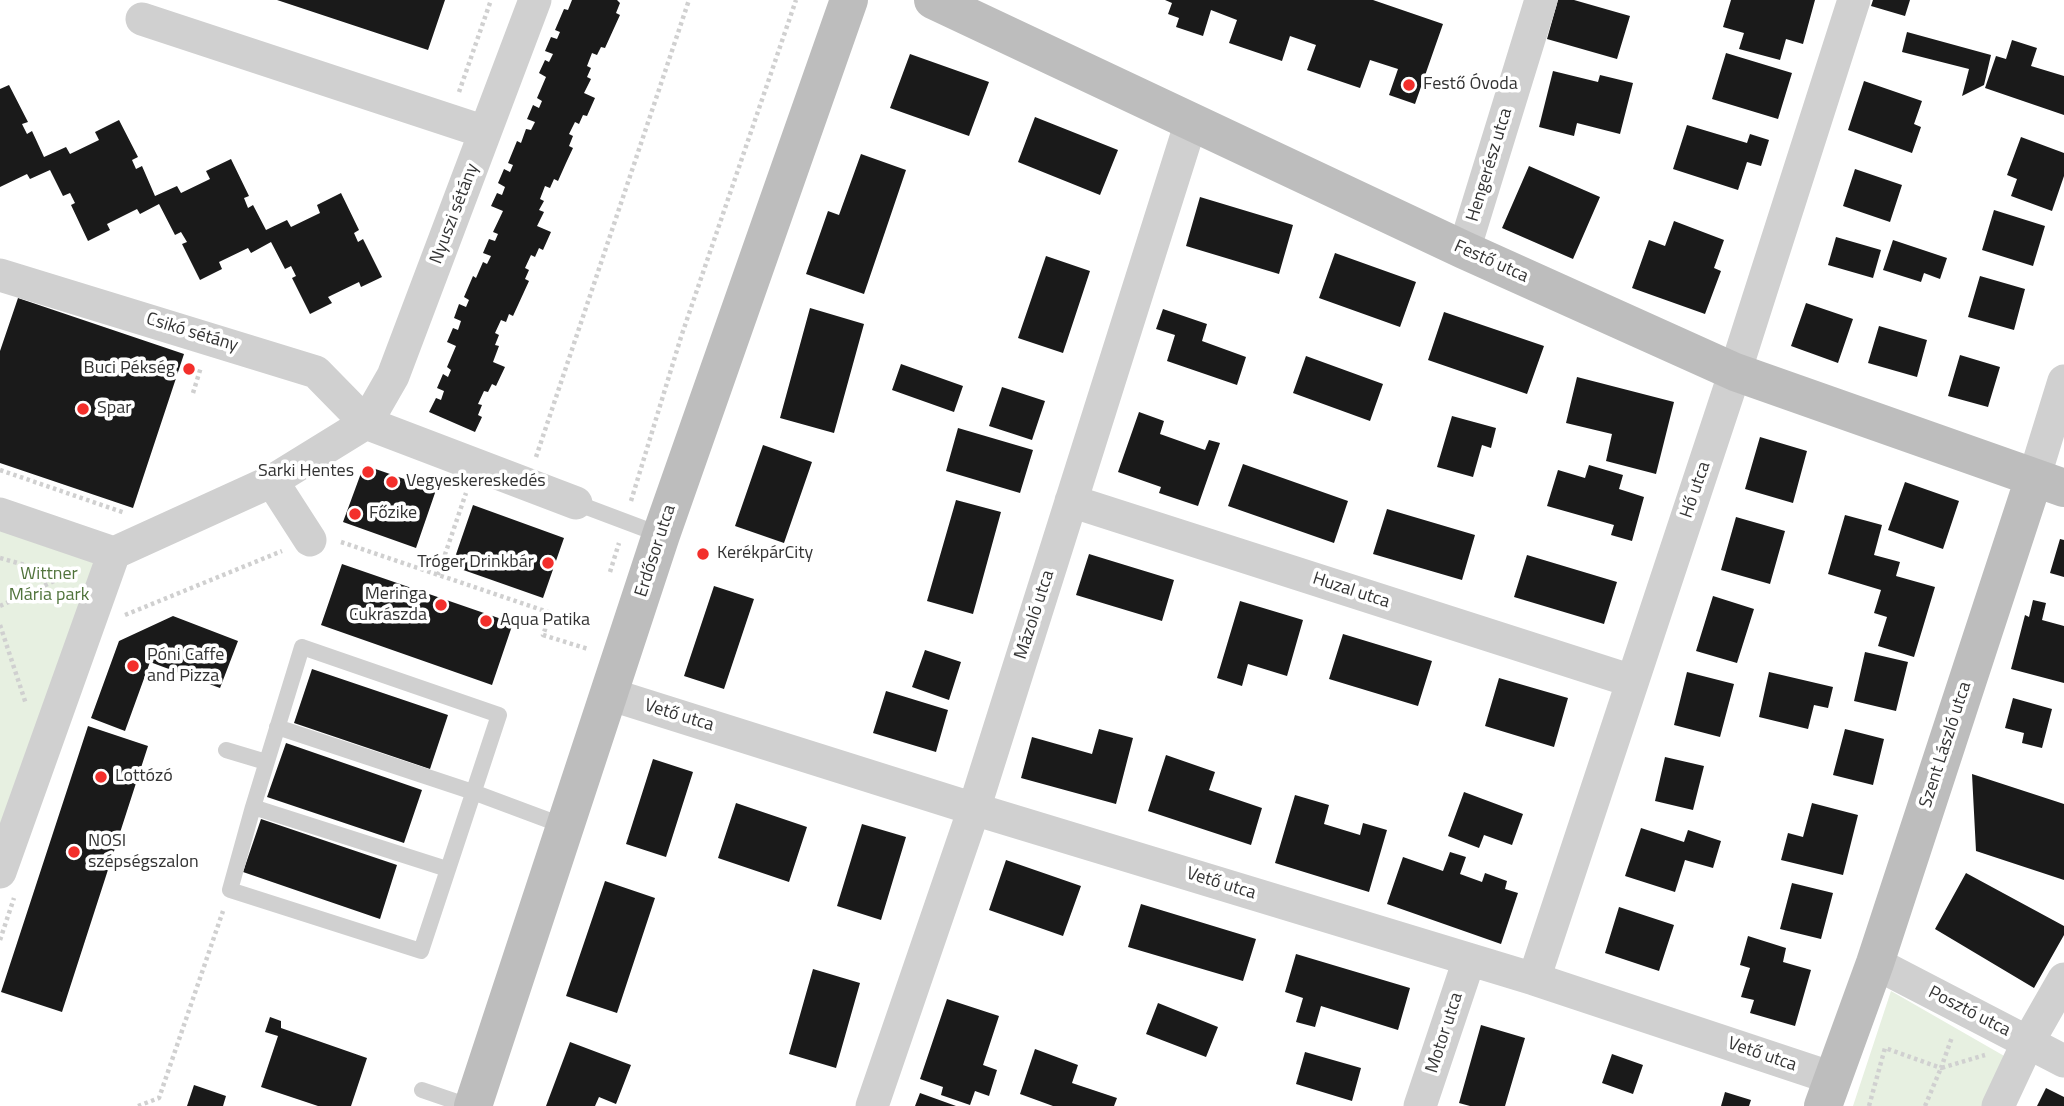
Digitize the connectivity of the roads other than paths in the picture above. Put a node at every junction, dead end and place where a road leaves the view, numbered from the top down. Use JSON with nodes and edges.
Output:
{"nodes":[{"id":1,"x":535,"y":0,"type":"edge"},
{"id":2,"x":849,"y":0,"type":"edge"},
{"id":3,"x":933,"y":0,"type":"edge"},
{"id":4,"x":1541,"y":0,"type":"edge"},
{"id":5,"x":1854,"y":0,"type":"edge"},
{"id":6,"x":142,"y":19,"type":"dead end"},
{"id":7,"x":1191,"y":122,"type":"junction"},
{"id":8,"x":485,"y":132,"type":"junction"},
{"id":9,"x":1464,"y":250,"type":"junction"},
{"id":10,"x":0,"y":275,"type":"edge"},
{"id":11,"x":1735,"y":372,"type":"junction"},
{"id":12,"x":2064,"y":382,"type":"edge"},
{"id":13,"x":366,"y":423,"type":"junction"},
{"id":14,"x":272,"y":481,"type":"junction"},
{"id":15,"x":2049,"y":483,"type":"edge"},
{"id":16,"x":1071,"y":501,"type":"junction"},
{"id":17,"x":576,"y":503,"type":"joint"},
{"id":18,"x":0,"y":514,"type":"edge"},
{"id":19,"x":661,"y":535,"type":"junction"},
{"id":20,"x":310,"y":540,"type":"road end"},
{"id":21,"x":114,"y":553,"type":"junction"},
{"id":22,"x":614,"y":676,"type":"junction"},
{"id":23,"x":1632,"y":681,"type":"junction"},
{"id":24,"x":277,"y":727,"type":"junction"},
{"id":25,"x":226,"y":750,"type":"dead end"},
{"id":26,"x":267,"y":762,"type":"junction"},
{"id":27,"x":473,"y":792,"type":"junction"},
{"id":28,"x":253,"y":807,"type":"junction"},
{"id":29,"x":974,"y":808,"type":"junction"},
{"id":30,"x":564,"y":826,"type":"junction"},
{"id":31,"x":447,"y":869,"type":"junction"},
{"id":32,"x":0,"y":872,"type":"edge"},
{"id":33,"x":1469,"y":960,"type":"junction"},
{"id":34,"x":1875,"y":963,"type":"junction"},
{"id":35,"x":1534,"y":979,"type":"junction"},
{"id":36,"x":2064,"y":979,"type":"edge"},
{"id":37,"x":2028,"y":1042,"type":"junction"},
{"id":38,"x":2064,"y":1061,"type":"edge"},
{"id":39,"x":422,"y":1090,"type":"dead end"},
{"id":40,"x":1827,"y":1092,"type":"edge"},
{"id":41,"x":471,"y":1106,"type":"edge"},
{"id":42,"x":872,"y":1106,"type":"edge"},
{"id":43,"x":1420,"y":1106,"type":"edge"},
{"id":44,"x":1998,"y":1106,"type":"edge"}],
"edges":[{"from":1,"to":8,"type":"street","name":"Nyuszi sétány"},
{"from":2,"to":19,"type":"street","name":"Erdősor utca"},
{"from":3,"to":7,"type":"street","name":"Festő utca"},
{"from":4,"to":9,"type":"street","name":"Hengerész utca"},
{"from":5,"to":11,"type":"street","name":"Hő utca"},
{"from":6,"to":8,"type":"street"},
{"from":7,"to":9,"type":"street","name":"Festő utca"},
{"from":7,"to":16,"type":"street","name":"Mázoló utca"},
{"from":8,"to":13,"type":"street","name":"Nyuszi sétány"},
{"from":9,"to":11,"type":"street","name":"Festő utca"},
{"from":10,"to":13,"type":"street","name":"Csikó sétány"},
{"from":11,"to":15,"type":"street","name":"Festő utca"},
{"from":11,"to":23,"type":"street","name":"Hő utca"},
{"from":12,"to":15,"type":"street","name":"Szent László utca"},
{"from":13,"to":14,"type":"street"},
{"from":13,"to":17,"type":"street","name":"Csikó sétány"},
{"from":14,"to":20,"type":"street"},
{"from":14,"to":21,"type":"street"},
{"from":15,"to":34,"type":"street","name":"Szent László utca"},
{"from":16,"to":23,"type":"street","name":"Huzal utca"},
{"from":16,"to":29,"type":"street","name":"Mázoló utca"},
{"from":17,"to":19,"type":"lane","name":"Csikó sétány"},
{"from":18,"to":21,"type":"street"},
{"from":19,"to":22,"type":"street","name":"Erdősor utca"},
{"from":21,"to":32,"type":"street"},
{"from":22,"to":29,"type":"street","name":"Vető utca"},
{"from":22,"to":30,"type":"street","name":"Erdősor utca"},
{"from":23,"to":35,"type":"street","name":"Hő utca"},
{"from":24,"to":26,"type":"lane"},
{"from":24,"to":27,"type":"lane"},
{"from":24,"to":27,"type":"lane"},
{"from":25,"to":26,"type":"lane"},
{"from":26,"to":28,"type":"lane"},
{"from":27,"to":30,"type":"lane"},
{"from":27,"to":31,"type":"lane"},
{"from":28,"to":31,"type":"lane"},
{"from":28,"to":31,"type":"lane"},
{"from":29,"to":33,"type":"street","name":"Vető utca"},
{"from":29,"to":42,"type":"street","name":"Mázoló utca"},
{"from":30,"to":41,"type":"street","name":"Erdősor utca"},
{"from":33,"to":35,"type":"street","name":"Vető utca"},
{"from":33,"to":43,"type":"street","name":"Motor utca"},
{"from":34,"to":37,"type":"street","name":"Posztó utca"},
{"from":34,"to":40,"type":"street","name":"Szent László utca"},
{"from":35,"to":40,"type":"street","name":"Vető utca"},
{"from":36,"to":37,"type":"street"},
{"from":37,"to":38,"type":"street","name":"Posztó utca"},
{"from":37,"to":44,"type":"street"},
{"from":39,"to":41,"type":"lane"}]}
